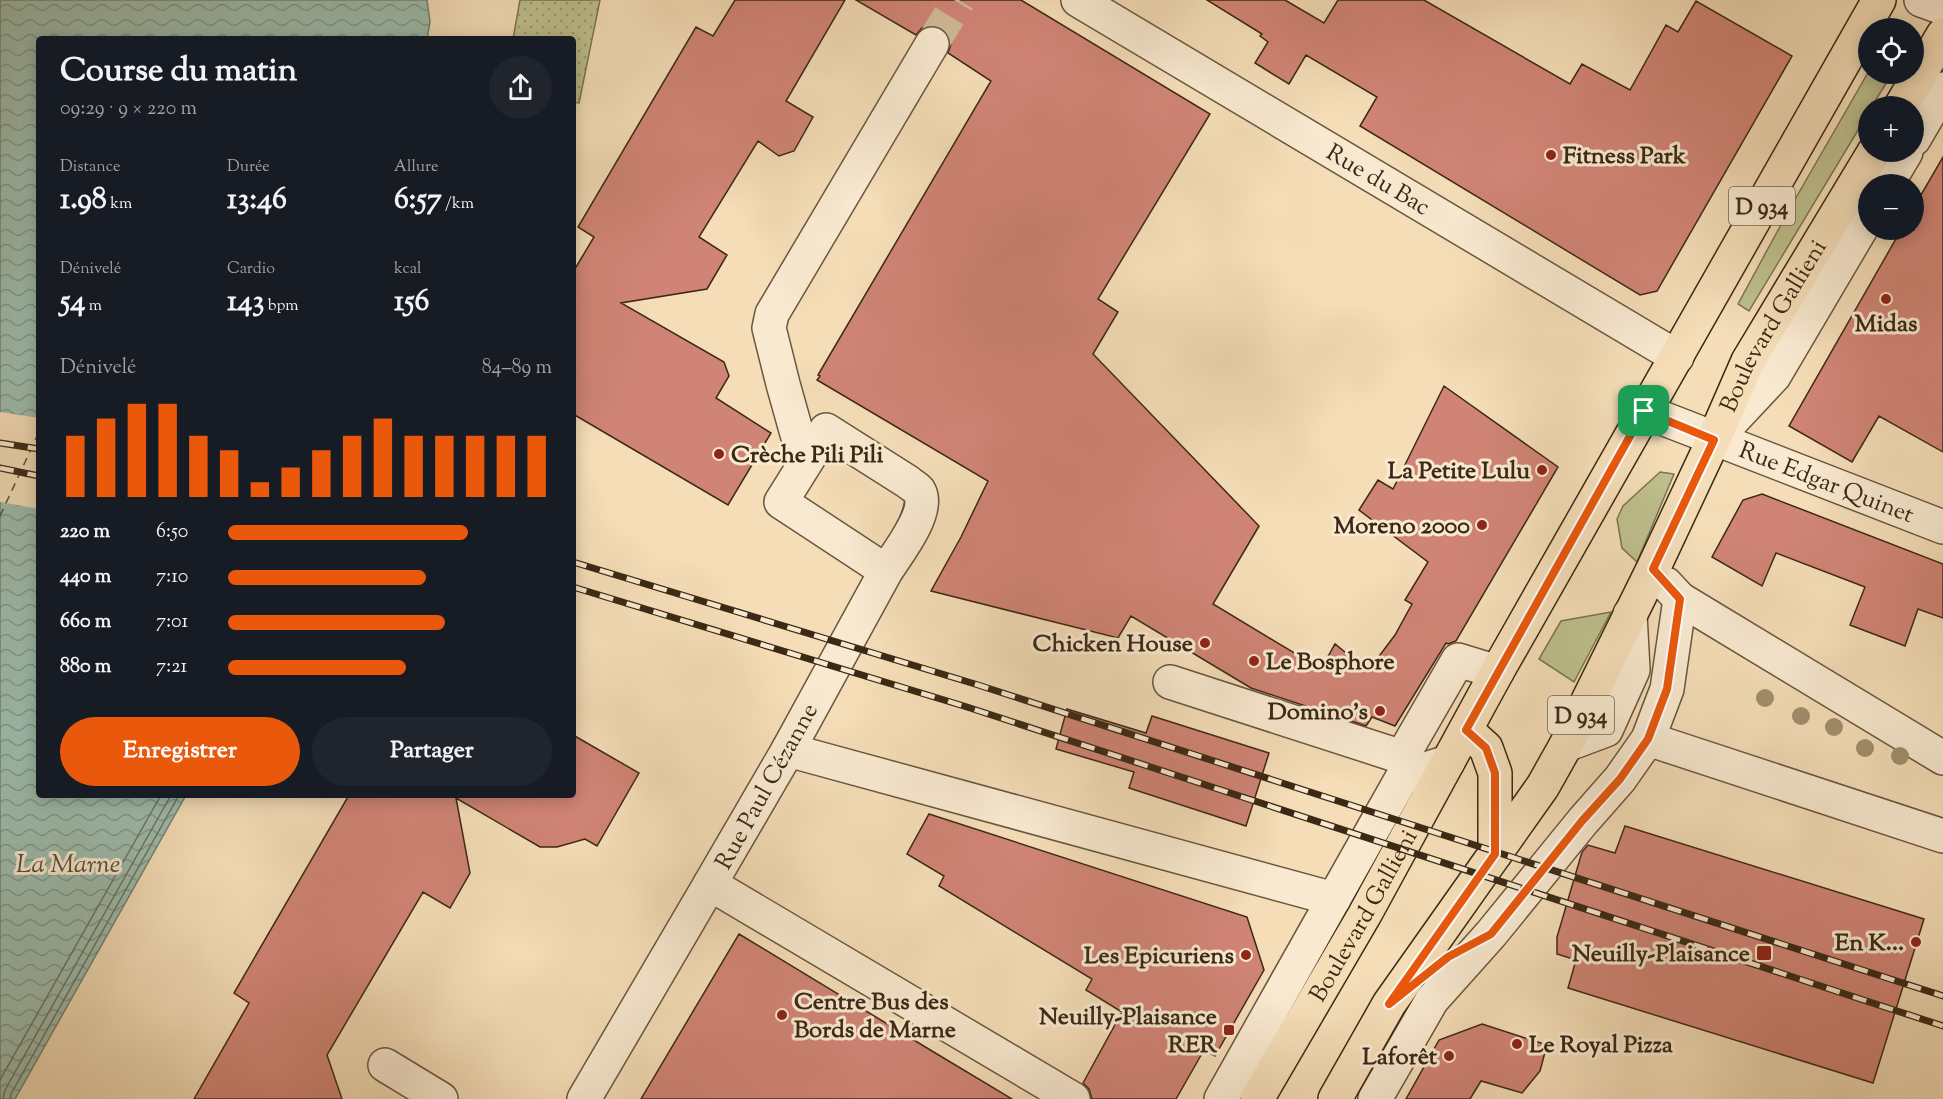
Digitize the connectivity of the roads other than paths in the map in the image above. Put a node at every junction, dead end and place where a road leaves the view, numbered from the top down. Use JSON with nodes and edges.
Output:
{"nodes":[{"id":1,"x":1078,"y":0,"type":"edge"},
{"id":2,"x":1879,"y":0,"type":"edge"},
{"id":3,"x":1921,"y":0,"type":"edge"},
{"id":4,"x":1943,"y":8,"type":"edge"},
{"id":5,"x":1943,"y":35,"type":"edge"},
{"id":6,"x":932,"y":44,"type":"tunnel mouth"},
{"id":7,"x":1943,"y":89,"type":"edge"},
{"id":8,"x":1907,"y":96,"type":"edge"},
{"id":9,"x":1924,"y":122,"type":"edge"},
{"id":10,"x":1868,"y":162,"type":"edge"},
{"id":11,"x":1858,"y":234,"type":"edge"},
{"id":12,"x":1677,"y":357,"type":"junction"},
{"id":13,"x":1644,"y":411,"type":"junction"},
{"id":14,"x":1714,"y":440,"type":"junction"},
{"id":15,"x":816,"y":446,"type":"junction"},
{"id":16,"x":1943,"y":527,"type":"edge"},
{"id":17,"x":1653,"y":569,"type":"junction"},
{"id":18,"x":886,"y":571,"type":"junction"},
{"id":19,"x":1680,"y":599,"type":"junction"},
{"id":20,"x":1497,"y":672,"type":"junction"},
{"id":21,"x":1170,"y":682,"type":"dead end"},
{"id":22,"x":1466,"y":730,"type":"junction"},
{"id":23,"x":1648,"y":739,"type":"junction"},
{"id":24,"x":788,"y":750,"type":"junction"},
{"id":25,"x":1943,"y":758,"type":"edge"},
{"id":26,"x":1448,"y":762,"type":"junction"},
{"id":27,"x":1943,"y":836,"type":"edge"},
{"id":28,"x":1495,"y":854,"type":"junction"},
{"id":29,"x":710,"y":884,"type":"junction"},
{"id":30,"x":1334,"y":899,"type":"junction"},
{"id":31,"x":1491,"y":934,"type":"junction"},
{"id":32,"x":1389,"y":1004,"type":"junction"},
{"id":33,"x":385,"y":1065,"type":"dead end"},
{"id":34,"x":441,"y":1099,"type":"edge"},
{"id":35,"x":584,"y":1099,"type":"edge"},
{"id":36,"x":1073,"y":1099,"type":"edge"},
{"id":37,"x":1221,"y":1099,"type":"edge"},
{"id":38,"x":1257,"y":1099,"type":"edge"},
{"id":39,"x":1335,"y":1099,"type":"edge"},
{"id":40,"x":1375,"y":1099,"type":"edge"}],
"edges":[{"from":1,"to":12,"type":"street","name":"Rue du Bac"},
{"from":2,"to":12,"type":"main road","name":"Boulevard Gallieni","number":"D 934"},
{"from":3,"to":4,"type":"street"},
{"from":5,"to":8,"type":"main road"},
{"from":6,"to":15,"type":"street"},
{"from":7,"to":9,"type":"street"},
{"from":10,"to":14,"type":"main road","name":"Boulevard Gallieni","number":"D 934"},
{"from":11,"to":14,"type":"street"},
{"from":12,"to":13,"type":"main road","name":"Boulevard Gallieni","number":"D 934"},
{"from":13,"to":14,"type":"street","name":"Rue Edgar Quinet"},
{"from":13,"to":20,"type":"main road","name":"Boulevard Gallieni","number":"D 934"},
{"from":14,"to":16,"type":"street","name":"Rue Edgar Quinet"},
{"from":14,"to":17,"type":"main road","name":"Boulevard Gallieni","number":"D 934"},
{"from":15,"to":18,"type":"street"},
{"from":15,"to":18,"type":"street","name":"Rue Paul Cézanne"},
{"from":17,"to":19,"type":"street"},
{"from":17,"to":28,"type":"main road","name":"Boulevard Gallieni","number":"D 934"},
{"from":18,"to":24,"type":"street","name":"Rue Paul Cézanne"},
{"from":19,"to":23,"type":"street"},
{"from":19,"to":25,"type":"street"},
{"from":20,"to":21,"type":"street"},
{"from":20,"to":22,"type":"main road","name":"Boulevard Gallieni","number":"D 934"},
{"from":22,"to":26,"type":"main road","name":"Boulevard Gallieni","number":"D 934"},
{"from":22,"to":28,"type":"main road"},
{"from":23,"to":27,"type":"street"},
{"from":23,"to":31,"type":"street"},
{"from":24,"to":29,"type":"street","name":"Rue Paul Cézanne"},
{"from":24,"to":30,"type":"street"},
{"from":26,"to":30,"type":"street"},
{"from":26,"to":38,"type":"main road","name":"Boulevard Gallieni","number":"D 934"},
{"from":28,"to":32,"type":"main road","name":"Boulevard Gallieni","number":"D 934"},
{"from":29,"to":35,"type":"street"},
{"from":29,"to":36,"type":"street","name":"Rue Paul Cézanne"},
{"from":30,"to":37,"type":"street"},
{"from":31,"to":32,"type":"street"},
{"from":31,"to":40,"type":"street"},
{"from":32,"to":39,"type":"main road","name":"Boulevard Gallieni","number":"D 934"},
{"from":33,"to":34,"type":"street"}]}
